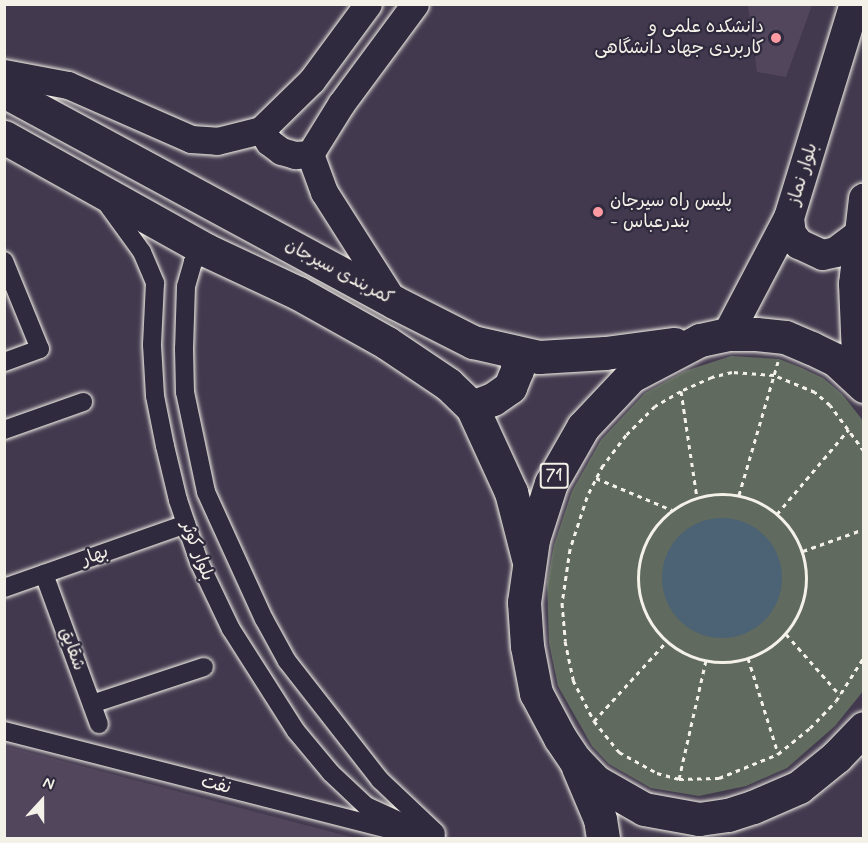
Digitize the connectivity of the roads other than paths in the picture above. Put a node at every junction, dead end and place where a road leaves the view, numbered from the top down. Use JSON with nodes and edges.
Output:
{"nodes":[{"id":1,"x":368,"y":4,"type":"edge"},
{"id":2,"x":415,"y":4,"type":"edge"},
{"id":3,"x":855,"y":4,"type":"edge"},
{"id":4,"x":4,"y":73,"type":"edge"},
{"id":5,"x":4,"y":91,"type":"edge"},
{"id":6,"x":261,"y":130,"type":"junction"},
{"id":7,"x":4,"y":137,"type":"edge"},
{"id":8,"x":310,"y":154,"type":"junction"},
{"id":9,"x":95,"y":188,"type":"junction"},
{"id":10,"x":864,"y":199,"type":"edge"},
{"id":11,"x":789,"y":218,"type":"junction"},
{"id":12,"x":860,"y":234,"type":"junction"},
{"id":13,"x":206,"y":250,"type":"junction"},
{"id":14,"x":4,"y":261,"type":"edge"},
{"id":15,"x":394,"y":302,"type":"junction"},
{"id":16,"x":714,"y":337,"type":"junction"},
{"id":17,"x":517,"y":353,"type":"junction"},
{"id":18,"x":4,"y":362,"type":"edge"},
{"id":19,"x":861,"y":382,"type":"edge"},
{"id":20,"x":83,"y":402,"type":"dead end"},
{"id":21,"x":472,"y":407,"type":"junction"},
{"id":22,"x":4,"y":430,"type":"edge"},
{"id":23,"x":186,"y":524,"type":"junction"},
{"id":24,"x":528,"y":560,"type":"junction"},
{"id":25,"x":44,"y":574,"type":"junction"},
{"id":26,"x":4,"y":588,"type":"edge"},
{"id":27,"x":204,"y":667,"type":"dead end"},
{"id":28,"x":92,"y":704,"type":"junction"},
{"id":29,"x":99,"y":724,"type":"dead end"},
{"id":30,"x":864,"y":728,"type":"edge"},
{"id":31,"x":4,"y":731,"type":"edge"},
{"id":32,"x":850,"y":754,"type":"edge"},
{"id":33,"x":575,"y":760,"type":"junction"},
{"id":34,"x":776,"y":798,"type":"junction"},
{"id":35,"x":427,"y":838,"type":"edge"},
{"id":36,"x":436,"y":838,"type":"edge"},
{"id":37,"x":442,"y":838,"type":"edge"},
{"id":38,"x":603,"y":838,"type":"edge"},
{"id":39,"x":730,"y":838,"type":"edge"}],
"edges":[{"from":1,"to":6,"type":"street"},
{"from":2,"to":8,"type":"street"},
{"from":3,"to":11,"type":"main road","name":"بلوار نماز"},
{"from":4,"to":6,"type":"street"},
{"from":5,"to":15,"type":"highway","name":"کمربندی سیرجان","number":"71"},
{"from":6,"to":8,"type":"street"},
{"from":7,"to":9,"type":"highway","name":"کمربندی سیرجان","number":"71"},
{"from":8,"to":15,"type":"street"},
{"from":9,"to":13,"type":"highway","name":"کمربندی سیرجان","number":"71"},
{"from":9,"to":23,"type":"street","name":"بلوار کوثر"},
{"from":10,"to":12,"type":"main road"},
{"from":11,"to":12,"type":"main road"},
{"from":11,"to":16,"type":"main road","name":"بلوار نماز"},
{"from":12,"to":19,"type":"main road"},
{"from":13,"to":21,"type":"highway","name":"کمربندی سیرجان","number":"71"},
{"from":13,"to":37,"type":"street","name":"بلوار کوثر"},
{"from":14,"to":18,"type":"street"},
{"from":15,"to":17,"type":"highway","name":"کمربندی سیرجان","number":"71"},
{"from":16,"to":17,"type":"highway","name":"کمربندی سیرجان","number":"71"},
{"from":16,"to":19,"type":"highway","number":"71"},
{"from":16,"to":24,"type":"highway","number":"71"},
{"from":17,"to":21,"type":"highway"},
{"from":20,"to":22,"type":"street"},
{"from":21,"to":24,"type":"highway","name":"کمربندی سیرجان","number":"71"},
{"from":23,"to":25,"type":"street","name":"بهار"},
{"from":23,"to":36,"type":"street","name":"بلوار کوثر"},
{"from":24,"to":33,"type":"highway","number":"71"},
{"from":25,"to":26,"type":"street","name":"بهار"},
{"from":25,"to":28,"type":"street","name":"شقایق"},
{"from":27,"to":28,"type":"street"},
{"from":28,"to":29,"type":"street","name":"شقایق"},
{"from":30,"to":32,"type":"highway","number":"71"},
{"from":31,"to":35,"type":"street","name":"نفت"},
{"from":32,"to":34,"type":"highway","number":"71"},
{"from":33,"to":34,"type":"highway","number":"71"},
{"from":33,"to":38,"type":"highway","number":"71"},
{"from":34,"to":39,"type":"highway"}]}
